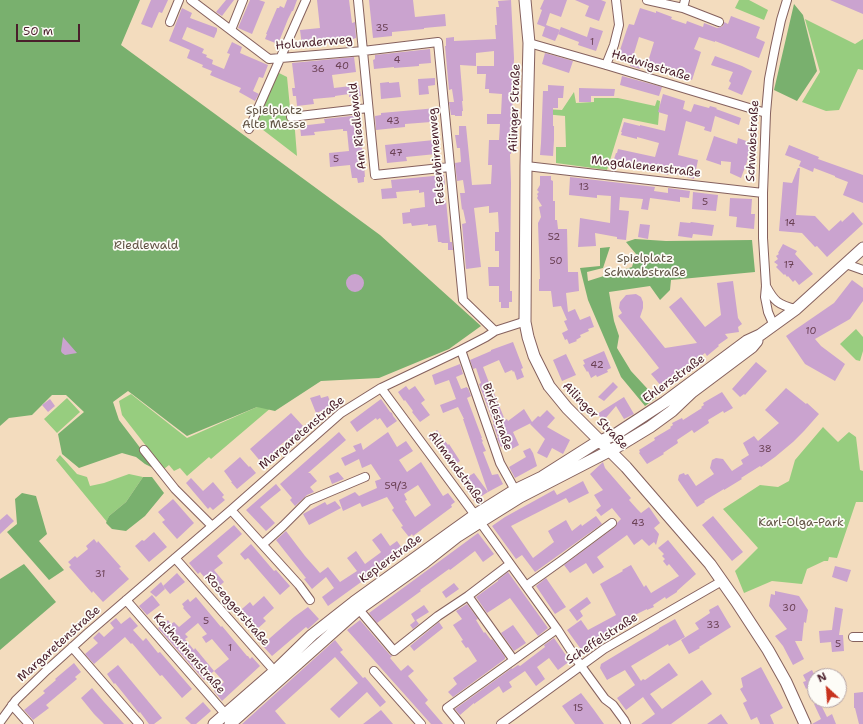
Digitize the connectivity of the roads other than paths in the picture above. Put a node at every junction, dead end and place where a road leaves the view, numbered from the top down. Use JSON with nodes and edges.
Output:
{"nodes":[{"id":1,"x":179,"y":0,"type":"edge"},
{"id":2,"x":191,"y":0,"type":"edge"},
{"id":3,"x":243,"y":0,"type":"edge"},
{"id":4,"x":306,"y":0,"type":"edge"},
{"id":5,"x":358,"y":0,"type":"edge"},
{"id":6,"x":525,"y":0,"type":"edge"},
{"id":7,"x":616,"y":0,"type":"edge"},
{"id":8,"x":647,"y":0,"type":"edge"},
{"id":9,"x":788,"y":0,"type":"edge"},
{"id":10,"x":684,"y":4,"type":"edge"},
{"id":11,"x":170,"y":22,"type":"dead end"},
{"id":12,"x":718,"y":22,"type":"dead end"},
{"id":13,"x":231,"y":30,"type":"junction"},
{"id":14,"x":529,"y":43,"type":"junction"},
{"id":15,"x":363,"y":51,"type":"junction"},
{"id":16,"x":281,"y":58,"type":"junction"},
{"id":17,"x":606,"y":65,"type":"junction"},
{"id":18,"x":368,"y":108,"type":"junction"},
{"id":19,"x":766,"y":112,"type":"junction"},
{"id":20,"x":291,"y":117,"type":"dead end"},
{"id":21,"x":249,"y":129,"type":"dead end"},
{"id":22,"x":526,"y":166,"type":"junction"},
{"id":23,"x":450,"y":167,"type":"junction"},
{"id":24,"x":763,"y":193,"type":"junction"},
{"id":25,"x":863,"y":248,"type":"edge"},
{"id":26,"x":846,"y":264,"type":"junction"},
{"id":27,"x":863,"y":270,"type":"edge"},
{"id":28,"x":766,"y":286,"type":"junction"},
{"id":29,"x":796,"y":309,"type":"junction"},
{"id":30,"x":526,"y":322,"type":"junction"},
{"id":31,"x":774,"y":326,"type":"junction"},
{"id":32,"x":495,"y":331,"type":"junction"},
{"id":33,"x":760,"y":335,"type":"junction"},
{"id":34,"x":461,"y":350,"type":"junction"},
{"id":35,"x":381,"y":388,"type":"junction"},
{"id":36,"x":601,"y":442,"type":"junction"},
{"id":37,"x":144,"y":450,"type":"dead end"},
{"id":38,"x":610,"y":451,"type":"junction"},
{"id":39,"x":365,"y":477,"type":"dead end"},
{"id":40,"x":515,"y":490,"type":"junction"},
{"id":41,"x":232,"y":510,"type":"junction"},
{"id":42,"x":477,"y":518,"type":"junction"},
{"id":43,"x":612,"y":523,"type":"dead end"},
{"id":44,"x":212,"y":526,"type":"junction"},
{"id":45,"x":263,"y":544,"type":"junction"},
{"id":46,"x":175,"y":558,"type":"junction"},
{"id":47,"x":510,"y":564,"type":"junction"},
{"id":48,"x":722,"y":581,"type":"junction"},
{"id":49,"x":526,"y":586,"type":"junction"},
{"id":50,"x":468,"y":596,"type":"junction"},
{"id":51,"x":126,"y":600,"type":"junction"},
{"id":52,"x":310,"y":600,"type":"dead end"},
{"id":53,"x":356,"y":606,"type":"junction"},
{"id":54,"x":557,"y":629,"type":"junction"},
{"id":55,"x":863,"y":637,"type":"edge"},
{"id":56,"x":853,"y":638,"type":"dead end"},
{"id":57,"x":72,"y":648,"type":"junction"},
{"id":58,"x":513,"y":659,"type":"junction"},
{"id":59,"x":581,"y":666,"type":"junction"},
{"id":60,"x":374,"y":671,"type":"dead end"},
{"id":61,"x":279,"y":674,"type":"junction"},
{"id":62,"x":12,"y":705,"type":"junction"},
{"id":63,"x":231,"y":721,"type":"edge"},
{"id":64,"x":0,"y":722,"type":"edge"},
{"id":65,"x":29,"y":724,"type":"edge"},
{"id":66,"x":139,"y":724,"type":"edge"},
{"id":67,"x":214,"y":724,"type":"edge"},
{"id":68,"x":421,"y":724,"type":"edge"},
{"id":69,"x":460,"y":724,"type":"edge"},
{"id":70,"x":500,"y":724,"type":"edge"},
{"id":71,"x":626,"y":724,"type":"edge"},
{"id":72,"x":805,"y":724,"type":"edge"}],
"edges":[{"from":1,"to":11,"type":"street"},
{"from":2,"to":13,"type":"street","name":"Holunderweg"},
{"from":3,"to":13,"type":"street"},
{"from":4,"to":16,"type":"street"},
{"from":5,"to":15,"type":"street","name":"Am Riedlewald"},
{"from":6,"to":14,"type":"street","name":"Ailinger Straße"},
{"from":7,"to":17,"type":"street"},
{"from":8,"to":10,"type":"street"},
{"from":9,"to":19,"type":"street","name":"Schwabstraße"},
{"from":10,"to":12,"type":"street"},
{"from":13,"to":16,"type":"street","name":"Holunderweg"},
{"from":14,"to":17,"type":"street","name":"Hadwigstraße"},
{"from":14,"to":22,"type":"street","name":"Ailinger Straße"},
{"from":15,"to":16,"type":"street","name":"Holunderweg"},
{"from":15,"to":18,"type":"street","name":"Am Riedlewald"},
{"from":15,"to":23,"type":"street","name":"Felsenbirnenweg"},
{"from":16,"to":21,"type":"street"},
{"from":17,"to":19,"type":"street","name":"Hadwigstraße"},
{"from":18,"to":20,"type":"street"},
{"from":18,"to":23,"type":"street","name":"Am Riedlewald"},
{"from":19,"to":24,"type":"street","name":"Schwabstraße"},
{"from":22,"to":24,"type":"street","name":"Magdalenenstraße"},
{"from":22,"to":30,"type":"street","name":"Ailinger Straße"},
{"from":23,"to":32,"type":"street","name":"Felsenbirnenweg"},
{"from":24,"to":28,"type":"street","name":"Schwabstraße"},
{"from":25,"to":26,"type":"street","name":"Ehlersstraße"},
{"from":26,"to":27,"type":"street"},
{"from":26,"to":29,"type":"street","name":"Ehlersstraße"},
{"from":28,"to":29,"type":"street"},
{"from":28,"to":31,"type":"street","name":"Schwabstraße"},
{"from":29,"to":31,"type":"street","name":"Ehlersstraße"},
{"from":30,"to":32,"type":"street","name":"Margaretenstraße"},
{"from":30,"to":36,"type":"street","name":"Ailinger Straße"},
{"from":31,"to":33,"type":"street","name":"Ehlersstraße"},
{"from":32,"to":34,"type":"street","name":"Margaretenstraße"},
{"from":33,"to":36,"type":"street","name":"Ehlersstraße"},
{"from":33,"to":38,"type":"street","name":"Ehlersstraße"},
{"from":34,"to":35,"type":"street","name":"Margaretenstraße"},
{"from":34,"to":40,"type":"street","name":"Birklestraße"},
{"from":35,"to":41,"type":"street","name":"Margaretenstraße"},
{"from":35,"to":42,"type":"street","name":"Allmandstraße"},
{"from":36,"to":38,"type":"street","name":"Ailinger Straße"},
{"from":36,"to":40,"type":"street","name":"Keplerstraße"},
{"from":37,"to":44,"type":"street"},
{"from":38,"to":42,"type":"street","name":"Keplerstraße"},
{"from":38,"to":48,"type":"street","name":"Ailinger Straße"},
{"from":39,"to":45,"type":"street"},
{"from":40,"to":42,"type":"street","name":"Keplerstraße"},
{"from":41,"to":44,"type":"street","name":"Margaretenstraße"},
{"from":41,"to":45,"type":"street"},
{"from":42,"to":47,"type":"street","name":"Allmandstraße"},
{"from":42,"to":53,"type":"street","name":"Keplerstraße"},
{"from":43,"to":49,"type":"street"},
{"from":44,"to":46,"type":"street","name":"Margaretenstraße"},
{"from":45,"to":52,"type":"street"},
{"from":46,"to":51,"type":"street","name":"Margaretenstraße"},
{"from":46,"to":61,"type":"street","name":"Roseggerstraße"},
{"from":47,"to":49,"type":"street","name":"Allmandstraße"},
{"from":47,"to":50,"type":"street"},
{"from":48,"to":59,"type":"street","name":"Scheffelstraße"},
{"from":48,"to":72,"type":"street","name":"Ailinger Straße"},
{"from":49,"to":54,"type":"street","name":"Allmandstraße"},
{"from":50,"to":53,"type":"street"},
{"from":50,"to":58,"type":"street"},
{"from":51,"to":57,"type":"street","name":"Margaretenstraße"},
{"from":51,"to":63,"type":"street","name":"Katharinenstraße"},
{"from":53,"to":61,"type":"street","name":"Keplerstraße"},
{"from":54,"to":58,"type":"street"},
{"from":54,"to":59,"type":"street","name":"Allmandstraße"},
{"from":55,"to":56,"type":"street"},
{"from":57,"to":62,"type":"street","name":"Margaretenstraße"},
{"from":57,"to":66,"type":"street"},
{"from":58,"to":69,"type":"street"},
{"from":59,"to":70,"type":"street","name":"Scheffelstraße"},
{"from":59,"to":71,"type":"street","name":"Allmandstraße"},
{"from":60,"to":68,"type":"street"},
{"from":61,"to":63,"type":"street","name":"Keplerstraße"},
{"from":62,"to":64,"type":"street","name":"Margaretenstraße"},
{"from":62,"to":65,"type":"street"},
{"from":63,"to":67,"type":"street","name":"Keplerstraße"}]}
